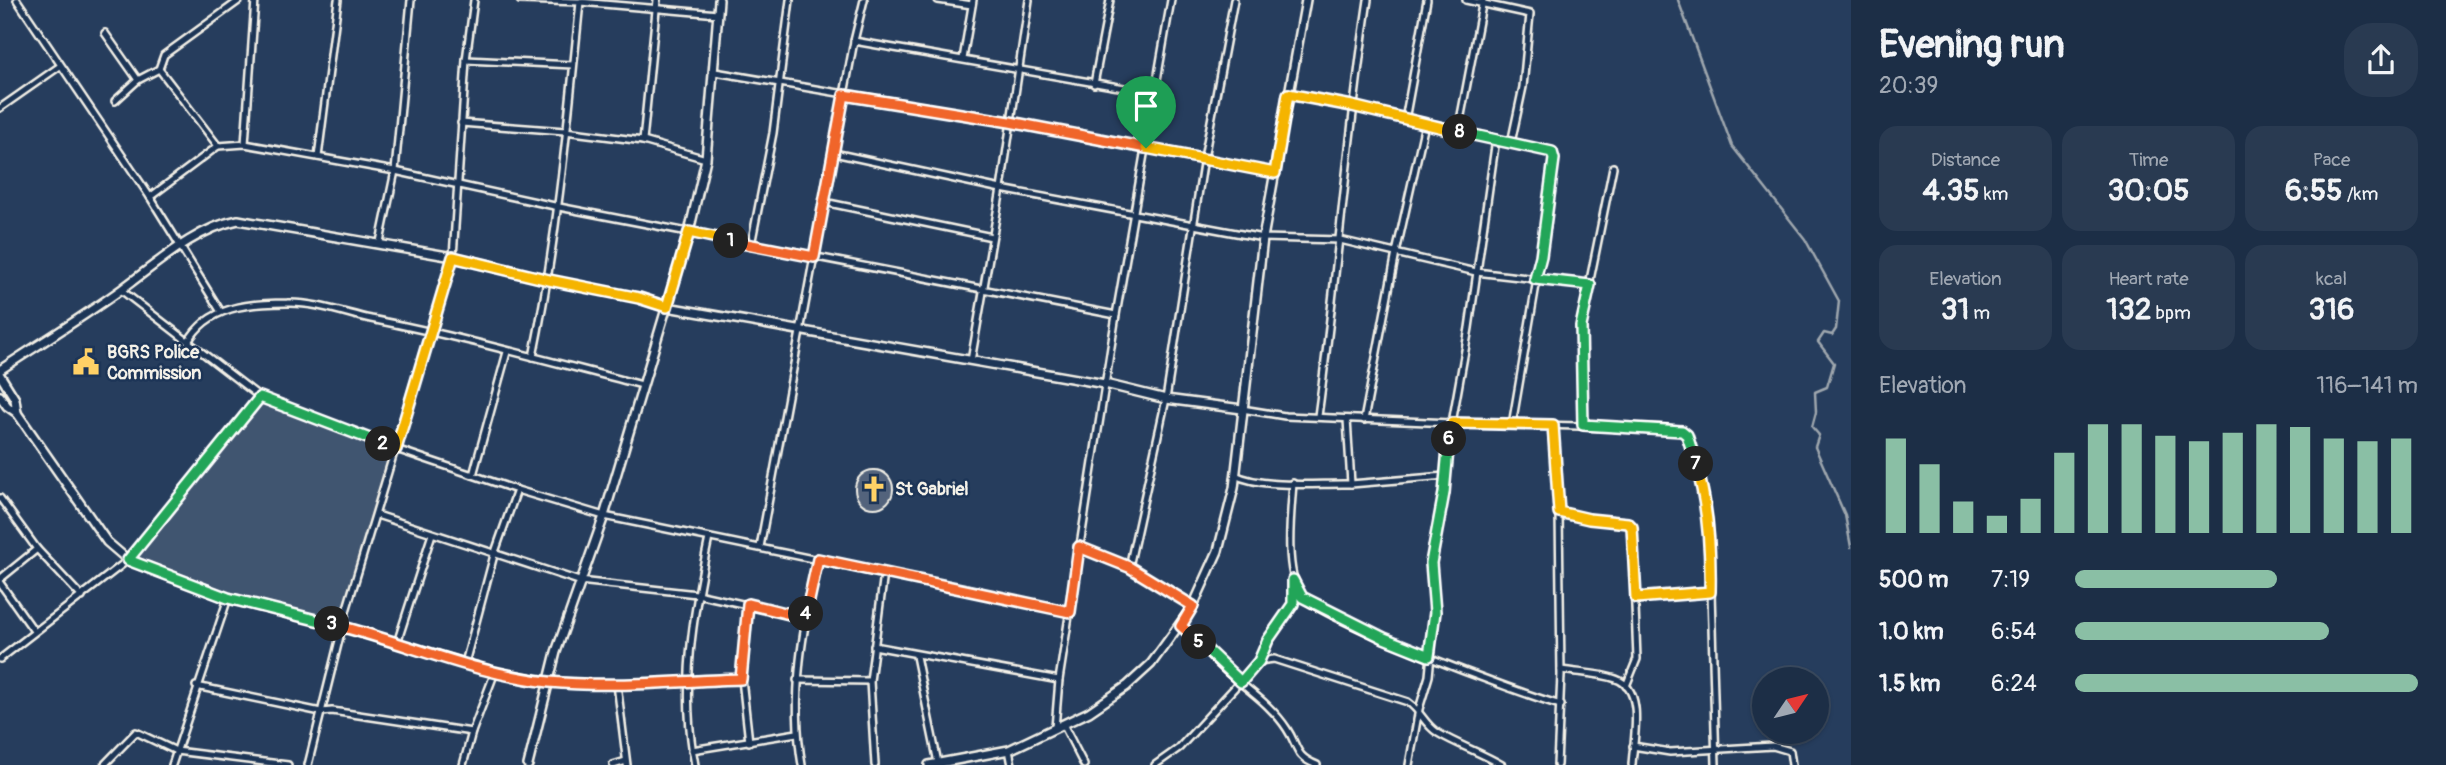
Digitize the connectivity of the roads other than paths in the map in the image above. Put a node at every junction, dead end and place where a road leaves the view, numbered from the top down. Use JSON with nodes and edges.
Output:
{"nodes":[{"id":1,"x":17,"y":0,"type":"edge"},
{"id":2,"x":240,"y":0,"type":"edge"},
{"id":3,"x":255,"y":0,"type":"edge"},
{"id":4,"x":338,"y":0,"type":"edge"},
{"id":5,"x":411,"y":0,"type":"edge"},
{"id":6,"x":474,"y":0,"type":"edge"},
{"id":7,"x":520,"y":0,"type":"edge"},
{"id":8,"x":657,"y":0,"type":"edge"},
{"id":9,"x":719,"y":0,"type":"edge"},
{"id":10,"x":790,"y":0,"type":"edge"},
{"id":11,"x":864,"y":0,"type":"edge"},
{"id":12,"x":938,"y":0,"type":"edge"},
{"id":13,"x":1030,"y":0,"type":"edge"},
{"id":14,"x":1110,"y":0,"type":"edge"},
{"id":15,"x":1171,"y":0,"type":"edge"},
{"id":16,"x":1234,"y":0,"type":"edge"},
{"id":17,"x":1306,"y":0,"type":"edge"},
{"id":18,"x":1368,"y":0,"type":"edge"},
{"id":19,"x":1427,"y":0,"type":"edge"},
{"id":20,"x":1466,"y":0,"type":"edge"},
{"id":21,"x":580,"y":2,"type":"junction"},
{"id":22,"x":598,"y":2,"type":"edge"},
{"id":23,"x":1483,"y":2,"type":"edge"},
{"id":24,"x":972,"y":3,"type":"edge"},
{"id":25,"x":657,"y":8,"type":"junction"},
{"id":26,"x":718,"y":15,"type":"junction"},
{"id":27,"x":105,"y":33,"type":"dead end"},
{"id":28,"x":854,"y":41,"type":"junction"},
{"id":29,"x":962,"y":59,"type":"junction"},
{"id":30,"x":466,"y":60,"type":"junction"},
{"id":31,"x":573,"y":65,"type":"junction"},
{"id":32,"x":60,"y":66,"type":"junction"},
{"id":33,"x":159,"y":69,"type":"junction"},
{"id":34,"x":715,"y":72,"type":"junction"},
{"id":35,"x":1018,"y":72,"type":"junction"},
{"id":36,"x":138,"y":80,"type":"junction"},
{"id":37,"x":780,"y":83,"type":"junction"},
{"id":38,"x":1094,"y":84,"type":"junction"},
{"id":39,"x":1153,"y":93,"type":"junction"},
{"id":40,"x":1288,"y":94,"type":"junction"},
{"id":41,"x":844,"y":95,"type":"junction"},
{"id":42,"x":115,"y":101,"type":"dead end"},
{"id":43,"x":1352,"y":106,"type":"junction"},
{"id":44,"x":0,"y":108,"type":"edge"},
{"id":45,"x":1405,"y":120,"type":"junction"},
{"id":46,"x":1010,"y":122,"type":"junction"},
{"id":47,"x":461,"y":123,"type":"junction"},
{"id":48,"x":1425,"y":124,"type":"junction"},
{"id":49,"x":565,"y":131,"type":"junction"},
{"id":50,"x":1458,"y":131,"type":"junction"},
{"id":51,"x":1496,"y":139,"type":"junction"},
{"id":52,"x":643,"y":141,"type":"junction"},
{"id":53,"x":1511,"y":143,"type":"junction"},
{"id":54,"x":245,"y":144,"type":"junction"},
{"id":55,"x":218,"y":146,"type":"junction"},
{"id":56,"x":1146,"y":148,"type":"junction"},
{"id":57,"x":834,"y":153,"type":"junction"},
{"id":58,"x":318,"y":157,"type":"junction"},
{"id":59,"x":1204,"y":158,"type":"junction"},
{"id":60,"x":706,"y":159,"type":"junction"},
{"id":61,"x":1614,"y":167,"type":"dead end"},
{"id":62,"x":395,"y":172,"type":"junction"},
{"id":63,"x":1275,"y":173,"type":"junction"},
{"id":64,"x":456,"y":185,"type":"junction"},
{"id":65,"x":1001,"y":189,"type":"junction"},
{"id":66,"x":150,"y":197,"type":"junction"},
{"id":67,"x":824,"y":202,"type":"junction"},
{"id":68,"x":559,"y":207,"type":"junction"},
{"id":69,"x":1135,"y":213,"type":"junction"},
{"id":70,"x":1194,"y":224,"type":"junction"},
{"id":71,"x":689,"y":232,"type":"junction"},
{"id":72,"x":992,"y":237,"type":"junction"},
{"id":73,"x":1263,"y":238,"type":"junction"},
{"id":74,"x":1340,"y":240,"type":"junction"},
{"id":75,"x":380,"y":242,"type":"junction"},
{"id":76,"x":751,"y":245,"type":"junction"},
{"id":77,"x":180,"y":246,"type":"junction"},
{"id":78,"x":1396,"y":253,"type":"junction"},
{"id":79,"x":453,"y":257,"type":"junction"},
{"id":80,"x":814,"y":257,"type":"junction"},
{"id":81,"x":1476,"y":272,"type":"junction"},
{"id":82,"x":1535,"y":279,"type":"junction"},
{"id":83,"x":549,"y":280,"type":"junction"},
{"id":84,"x":1590,"y":285,"type":"junction"},
{"id":85,"x":982,"y":288,"type":"junction"},
{"id":86,"x":121,"y":290,"type":"junction"},
{"id":87,"x":667,"y":307,"type":"junction"},
{"id":88,"x":221,"y":312,"type":"junction"},
{"id":89,"x":1116,"y":315,"type":"junction"},
{"id":90,"x":800,"y":330,"type":"junction"},
{"id":91,"x":433,"y":331,"type":"junction"},
{"id":92,"x":188,"y":342,"type":"junction"},
{"id":93,"x":508,"y":352,"type":"junction"},
{"id":94,"x":533,"y":357,"type":"junction"},
{"id":95,"x":971,"y":361,"type":"junction"},
{"id":96,"x":0,"y":370,"type":"edge"},
{"id":97,"x":0,"y":375,"type":"edge"},
{"id":98,"x":1105,"y":384,"type":"junction"},
{"id":99,"x":642,"y":385,"type":"junction"},
{"id":100,"x":0,"y":396,"type":"edge"},
{"id":101,"x":260,"y":397,"type":"junction"},
{"id":102,"x":1166,"y":399,"type":"junction"},
{"id":103,"x":1242,"y":409,"type":"junction"},
{"id":104,"x":17,"y":413,"type":"junction"},
{"id":105,"x":1318,"y":416,"type":"junction"},
{"id":106,"x":1347,"y":419,"type":"junction"},
{"id":107,"x":1364,"y":420,"type":"junction"},
{"id":108,"x":1452,"y":423,"type":"junction"},
{"id":109,"x":1512,"y":425,"type":"junction"},
{"id":110,"x":1553,"y":425,"type":"junction"},
{"id":111,"x":1583,"y":425,"type":"junction"},
{"id":112,"x":396,"y":449,"type":"junction"},
{"id":113,"x":473,"y":475,"type":"junction"},
{"id":114,"x":1235,"y":475,"type":"junction"},
{"id":115,"x":1445,"y":476,"type":"junction"},
{"id":116,"x":1293,"y":483,"type":"junction"},
{"id":117,"x":1351,"y":484,"type":"junction"},
{"id":118,"x":517,"y":490,"type":"junction"},
{"id":119,"x":0,"y":498,"type":"edge"},
{"id":120,"x":1559,"y":512,"type":"junction"},
{"id":121,"x":377,"y":515,"type":"junction"},
{"id":122,"x":604,"y":516,"type":"junction"},
{"id":123,"x":432,"y":534,"type":"junction"},
{"id":124,"x":709,"y":538,"type":"junction"},
{"id":125,"x":760,"y":547,"type":"junction"},
{"id":126,"x":1079,"y":547,"type":"junction"},
{"id":127,"x":37,"y":549,"type":"junction"},
{"id":128,"x":494,"y":555,"type":"junction"},
{"id":129,"x":818,"y":559,"type":"junction"},
{"id":130,"x":128,"y":560,"type":"junction"},
{"id":131,"x":1129,"y":567,"type":"junction"},
{"id":132,"x":884,"y":573,"type":"junction"},
{"id":133,"x":1293,"y":580,"type":"junction"},
{"id":134,"x":0,"y":581,"type":"edge"},
{"id":135,"x":579,"y":582,"type":"junction"},
{"id":136,"x":1710,"y":592,"type":"junction"},
{"id":137,"x":697,"y":594,"type":"junction"},
{"id":138,"x":82,"y":597,"type":"junction"},
{"id":139,"x":228,"y":598,"type":"junction"},
{"id":140,"x":1636,"y":598,"type":"junction"},
{"id":141,"x":748,"y":604,"type":"junction"},
{"id":142,"x":1193,"y":606,"type":"junction"},
{"id":143,"x":1070,"y":612,"type":"junction"},
{"id":144,"x":806,"y":618,"type":"junction"},
{"id":145,"x":1181,"y":626,"type":"junction"},
{"id":146,"x":342,"y":627,"type":"junction"},
{"id":147,"x":34,"y":631,"type":"junction"},
{"id":148,"x":397,"y":643,"type":"junction"},
{"id":149,"x":874,"y":646,"type":"junction"},
{"id":150,"x":916,"y":656,"type":"junction"},
{"id":151,"x":1429,"y":656,"type":"junction"},
{"id":152,"x":0,"y":659,"type":"edge"},
{"id":153,"x":1259,"y":661,"type":"junction"},
{"id":154,"x":465,"y":663,"type":"junction"},
{"id":155,"x":1561,"y":670,"type":"junction"},
{"id":156,"x":495,"y":672,"type":"junction"},
{"id":157,"x":741,"y":679,"type":"junction"},
{"id":158,"x":688,"y":680,"type":"junction"},
{"id":159,"x":797,"y":680,"type":"junction"},
{"id":160,"x":1059,"y":680,"type":"junction"},
{"id":161,"x":870,"y":681,"type":"junction"},
{"id":162,"x":548,"y":682,"type":"junction"},
{"id":163,"x":1241,"y":682,"type":"junction"},
{"id":164,"x":617,"y":684,"type":"junction"},
{"id":165,"x":196,"y":686,"type":"junction"},
{"id":166,"x":1626,"y":686,"type":"junction"},
{"id":167,"x":1561,"y":705,"type":"junction"},
{"id":168,"x":1419,"y":709,"type":"junction"},
{"id":169,"x":321,"y":712,"type":"junction"},
{"id":170,"x":1059,"y":726,"type":"junction"},
{"id":171,"x":472,"y":732,"type":"junction"},
{"id":172,"x":797,"y":733,"type":"junction"},
{"id":173,"x":749,"y":742,"type":"junction"},
{"id":174,"x":1633,"y":746,"type":"junction"},
{"id":175,"x":692,"y":750,"type":"junction"},
{"id":176,"x":1009,"y":750,"type":"junction"},
{"id":177,"x":176,"y":751,"type":"junction"},
{"id":178,"x":1715,"y":751,"type":"junction"},
{"id":179,"x":224,"y":756,"type":"junction"},
{"id":180,"x":627,"y":763,"type":"edge"},
{"id":181,"x":934,"y":764,"type":"edge"},
{"id":182,"x":103,"y":765,"type":"edge"},
{"id":183,"x":172,"y":765,"type":"edge"},
{"id":184,"x":222,"y":765,"type":"edge"},
{"id":185,"x":288,"y":765,"type":"edge"},
{"id":186,"x":308,"y":765,"type":"edge"},
{"id":187,"x":463,"y":765,"type":"edge"},
{"id":188,"x":528,"y":765,"type":"edge"},
{"id":189,"x":613,"y":765,"type":"edge"},
{"id":190,"x":695,"y":765,"type":"edge"},
{"id":191,"x":802,"y":765,"type":"edge"},
{"id":192,"x":875,"y":765,"type":"edge"},
{"id":193,"x":1012,"y":765,"type":"edge"},
{"id":194,"x":1084,"y":765,"type":"edge"},
{"id":195,"x":1155,"y":765,"type":"edge"},
{"id":196,"x":1317,"y":765,"type":"edge"},
{"id":197,"x":1409,"y":765,"type":"edge"},
{"id":198,"x":1503,"y":765,"type":"edge"},
{"id":199,"x":1557,"y":765,"type":"edge"},
{"id":200,"x":1632,"y":765,"type":"edge"},
{"id":201,"x":1716,"y":765,"type":"edge"},
{"id":202,"x":1792,"y":765,"type":"edge"}],
"edges":[{"from":1,"to":32,"type":"street"},
{"from":2,"to":33,"type":"street"},
{"from":3,"to":54,"type":"street"},
{"from":4,"to":58,"type":"street"},
{"from":5,"to":62,"type":"street"},
{"from":6,"to":30,"type":"street"},
{"from":7,"to":21,"type":"street"},
{"from":8,"to":25,"type":"street"},
{"from":9,"to":26,"type":"street"},
{"from":10,"to":37,"type":"street"},
{"from":11,"to":28,"type":"street"},
{"from":12,"to":24,"type":"street"},
{"from":13,"to":35,"type":"street"},
{"from":14,"to":38,"type":"street"},
{"from":15,"to":39,"type":"street"},
{"from":16,"to":59,"type":"street"},
{"from":17,"to":40,"type":"street"},
{"from":18,"to":43,"type":"street"},
{"from":19,"to":45,"type":"street"},
{"from":20,"to":23,"type":"street"},
{"from":21,"to":22,"type":"street"},
{"from":21,"to":31,"type":"street"},
{"from":22,"to":25,"type":"street"},
{"from":23,"to":50,"type":"street"},
{"from":23,"to":53,"type":"street"},
{"from":24,"to":29,"type":"street"},
{"from":25,"to":26,"type":"street"},
{"from":25,"to":52,"type":"street"},
{"from":26,"to":34,"type":"street"},
{"from":27,"to":36,"type":"street"},
{"from":28,"to":29,"type":"street"},
{"from":28,"to":41,"type":"street"},
{"from":29,"to":35,"type":"street"},
{"from":30,"to":31,"type":"street"},
{"from":30,"to":47,"type":"street"},
{"from":31,"to":49,"type":"street"},
{"from":32,"to":44,"type":"street"},
{"from":32,"to":66,"type":"street"},
{"from":33,"to":36,"type":"street"},
{"from":33,"to":55,"type":"street"},
{"from":34,"to":37,"type":"street"},
{"from":34,"to":60,"type":"street"},
{"from":35,"to":38,"type":"street"},
{"from":35,"to":46,"type":"street"},
{"from":36,"to":42,"type":"street"},
{"from":37,"to":41,"type":"street"},
{"from":37,"to":76,"type":"street"},
{"from":38,"to":39,"type":"street"},
{"from":39,"to":56,"type":"street"},
{"from":40,"to":43,"type":"street"},
{"from":40,"to":63,"type":"street"},
{"from":41,"to":46,"type":"street"},
{"from":41,"to":57,"type":"street"},
{"from":43,"to":45,"type":"street"},
{"from":43,"to":74,"type":"street"},
{"from":45,"to":48,"type":"street"},
{"from":46,"to":56,"type":"street"},
{"from":46,"to":65,"type":"street"},
{"from":47,"to":49,"type":"street"},
{"from":47,"to":64,"type":"street"},
{"from":48,"to":50,"type":"street"},
{"from":48,"to":78,"type":"street"},
{"from":49,"to":52,"type":"street"},
{"from":49,"to":68,"type":"street"},
{"from":50,"to":51,"type":"street"},
{"from":51,"to":53,"type":"street"},
{"from":51,"to":81,"type":"street"},
{"from":52,"to":60,"type":"street"},
{"from":53,"to":82,"type":"street"},
{"from":54,"to":55,"type":"street"},
{"from":54,"to":58,"type":"street"},
{"from":55,"to":66,"type":"street"},
{"from":56,"to":59,"type":"street"},
{"from":56,"to":69,"type":"street"},
{"from":57,"to":65,"type":"street"},
{"from":57,"to":67,"type":"street"},
{"from":58,"to":62,"type":"street"},
{"from":59,"to":63,"type":"street"},
{"from":59,"to":70,"type":"street"},
{"from":60,"to":71,"type":"street"},
{"from":61,"to":84,"type":"street"},
{"from":62,"to":64,"type":"street"},
{"from":62,"to":75,"type":"street"},
{"from":63,"to":73,"type":"street"},
{"from":64,"to":68,"type":"street"},
{"from":64,"to":79,"type":"street"},
{"from":65,"to":69,"type":"street"},
{"from":65,"to":72,"type":"street"},
{"from":66,"to":77,"type":"street"},
{"from":67,"to":72,"type":"street"},
{"from":67,"to":80,"type":"street"},
{"from":68,"to":71,"type":"street"},
{"from":68,"to":83,"type":"street"},
{"from":69,"to":70,"type":"street"},
{"from":69,"to":89,"type":"street"},
{"from":70,"to":73,"type":"street"},
{"from":70,"to":102,"type":"street"},
{"from":71,"to":76,"type":"street"},
{"from":71,"to":87,"type":"street"},
{"from":72,"to":85,"type":"street"},
{"from":73,"to":74,"type":"street"},
{"from":73,"to":103,"type":"street"},
{"from":74,"to":78,"type":"street"},
{"from":74,"to":105,"type":"street"},
{"from":75,"to":77,"type":"street"},
{"from":75,"to":79,"type":"street"},
{"from":76,"to":80,"type":"street"},
{"from":77,"to":86,"type":"street"},
{"from":77,"to":88,"type":"street"},
{"from":78,"to":81,"type":"street"},
{"from":78,"to":107,"type":"street"},
{"from":79,"to":83,"type":"street"},
{"from":79,"to":91,"type":"street"},
{"from":80,"to":85,"type":"street"},
{"from":80,"to":90,"type":"street"},
{"from":81,"to":82,"type":"street"},
{"from":81,"to":108,"type":"street"},
{"from":82,"to":84,"type":"street"},
{"from":82,"to":109,"type":"street"},
{"from":83,"to":87,"type":"street"},
{"from":83,"to":94,"type":"street"},
{"from":84,"to":111,"type":"street"},
{"from":85,"to":89,"type":"street"},
{"from":85,"to":95,"type":"street"},
{"from":86,"to":92,"type":"street"},
{"from":86,"to":96,"type":"street"},
{"from":87,"to":90,"type":"street"},
{"from":87,"to":99,"type":"street"},
{"from":88,"to":91,"type":"street"},
{"from":88,"to":92,"type":"street"},
{"from":89,"to":98,"type":"street"},
{"from":90,"to":95,"type":"street"},
{"from":90,"to":125,"type":"street"},
{"from":91,"to":93,"type":"street"},
{"from":91,"to":112,"type":"street"},
{"from":92,"to":101,"type":"street"},
{"from":93,"to":94,"type":"street"},
{"from":93,"to":113,"type":"street"},
{"from":94,"to":99,"type":"street"},
{"from":95,"to":98,"type":"street"},
{"from":97,"to":104,"type":"street"},
{"from":98,"to":102,"type":"street"},
{"from":98,"to":126,"type":"street"},
{"from":99,"to":122,"type":"street"},
{"from":100,"to":104,"type":"street"},
{"from":101,"to":112,"type":"street"},
{"from":101,"to":130,"type":"street"},
{"from":102,"to":103,"type":"street"},
{"from":102,"to":131,"type":"street"},
{"from":103,"to":105,"type":"street"},
{"from":103,"to":114,"type":"street"},
{"from":104,"to":130,"type":"street"},
{"from":105,"to":106,"type":"street"},
{"from":106,"to":107,"type":"street"},
{"from":106,"to":117,"type":"street"},
{"from":107,"to":108,"type":"street"},
{"from":108,"to":109,"type":"street"},
{"from":108,"to":115,"type":"street"},
{"from":109,"to":110,"type":"street"},
{"from":110,"to":111,"type":"street"},
{"from":110,"to":120,"type":"street"},
{"from":111,"to":136,"type":"street"},
{"from":112,"to":113,"type":"street"},
{"from":112,"to":121,"type":"street"},
{"from":113,"to":118,"type":"street"},
{"from":114,"to":116,"type":"street"},
{"from":114,"to":142,"type":"street"},
{"from":115,"to":117,"type":"street"},
{"from":115,"to":151,"type":"street"},
{"from":116,"to":117,"type":"street"},
{"from":116,"to":133,"type":"street"},
{"from":118,"to":122,"type":"street"},
{"from":118,"to":128,"type":"street"},
{"from":119,"to":127,"type":"street"},
{"from":120,"to":140,"type":"street"},
{"from":120,"to":155,"type":"street"},
{"from":121,"to":123,"type":"street"},
{"from":121,"to":146,"type":"street"},
{"from":122,"to":124,"type":"street"},
{"from":122,"to":135,"type":"street"},
{"from":123,"to":128,"type":"street"},
{"from":123,"to":148,"type":"street"},
{"from":124,"to":125,"type":"street"},
{"from":124,"to":137,"type":"street"},
{"from":125,"to":129,"type":"street"},
{"from":126,"to":131,"type":"street"},
{"from":126,"to":143,"type":"street"},
{"from":127,"to":134,"type":"street"},
{"from":127,"to":138,"type":"street"},
{"from":128,"to":135,"type":"street"},
{"from":128,"to":154,"type":"street"},
{"from":129,"to":132,"type":"street"},
{"from":129,"to":144,"type":"street"},
{"from":130,"to":138,"type":"street"},
{"from":130,"to":139,"type":"street"},
{"from":131,"to":142,"type":"street"},
{"from":132,"to":143,"type":"street"},
{"from":132,"to":149,"type":"street"},
{"from":133,"to":151,"type":"street"},
{"from":133,"to":153,"type":"street"},
{"from":134,"to":147,"type":"street"},
{"from":135,"to":137,"type":"street"},
{"from":135,"to":162,"type":"street"},
{"from":136,"to":140,"type":"street"},
{"from":136,"to":178,"type":"street"},
{"from":137,"to":141,"type":"street"},
{"from":137,"to":158,"type":"street"},
{"from":138,"to":147,"type":"street"},
{"from":139,"to":146,"type":"street"},
{"from":139,"to":165,"type":"street"},
{"from":140,"to":166,"type":"street"},
{"from":141,"to":144,"type":"street"},
{"from":141,"to":157,"type":"street"},
{"from":142,"to":145,"type":"street"},
{"from":143,"to":160,"type":"street"},
{"from":144,"to":159,"type":"street"},
{"from":145,"to":163,"type":"street"},
{"from":145,"to":170,"type":"street"},
{"from":146,"to":148,"type":"street"},
{"from":146,"to":169,"type":"street"},
{"from":147,"to":152,"type":"street"},
{"from":148,"to":154,"type":"street"},
{"from":149,"to":150,"type":"street"},
{"from":149,"to":161,"type":"street"},
{"from":150,"to":160,"type":"street"},
{"from":150,"to":181,"type":"street"},
{"from":151,"to":167,"type":"street"},
{"from":151,"to":168,"type":"street"},
{"from":153,"to":163,"type":"street"},
{"from":153,"to":168,"type":"street"},
{"from":154,"to":156,"type":"street"},
{"from":155,"to":166,"type":"street"},
{"from":155,"to":167,"type":"street"},
{"from":156,"to":162,"type":"street"},
{"from":156,"to":171,"type":"street"},
{"from":157,"to":158,"type":"street"},
{"from":157,"to":173,"type":"street"},
{"from":158,"to":164,"type":"street"},
{"from":158,"to":175,"type":"street"},
{"from":159,"to":161,"type":"street"},
{"from":159,"to":172,"type":"street"},
{"from":160,"to":170,"type":"street"},
{"from":161,"to":192,"type":"street"},
{"from":162,"to":164,"type":"street"},
{"from":162,"to":188,"type":"street"},
{"from":163,"to":195,"type":"street"},
{"from":163,"to":196,"type":"street"},
{"from":164,"to":180,"type":"street"},
{"from":165,"to":169,"type":"street"},
{"from":165,"to":177,"type":"street"},
{"from":166,"to":174,"type":"street"},
{"from":167,"to":199,"type":"street"},
{"from":168,"to":197,"type":"street"},
{"from":168,"to":198,"type":"street"},
{"from":169,"to":171,"type":"street"},
{"from":169,"to":186,"type":"street"},
{"from":170,"to":176,"type":"street"},
{"from":170,"to":194,"type":"street"},
{"from":171,"to":187,"type":"street"},
{"from":172,"to":173,"type":"street"},
{"from":172,"to":191,"type":"street"},
{"from":173,"to":175,"type":"street"},
{"from":174,"to":178,"type":"street"},
{"from":174,"to":200,"type":"street"},
{"from":175,"to":190,"type":"street"},
{"from":176,"to":181,"type":"street"},
{"from":176,"to":193,"type":"street"},
{"from":177,"to":179,"type":"street"},
{"from":177,"to":182,"type":"street"},
{"from":177,"to":183,"type":"street"},
{"from":178,"to":201,"type":"street"},
{"from":178,"to":202,"type":"street"},
{"from":179,"to":184,"type":"street"},
{"from":179,"to":185,"type":"street"},
{"from":180,"to":189,"type":"street"}]}
